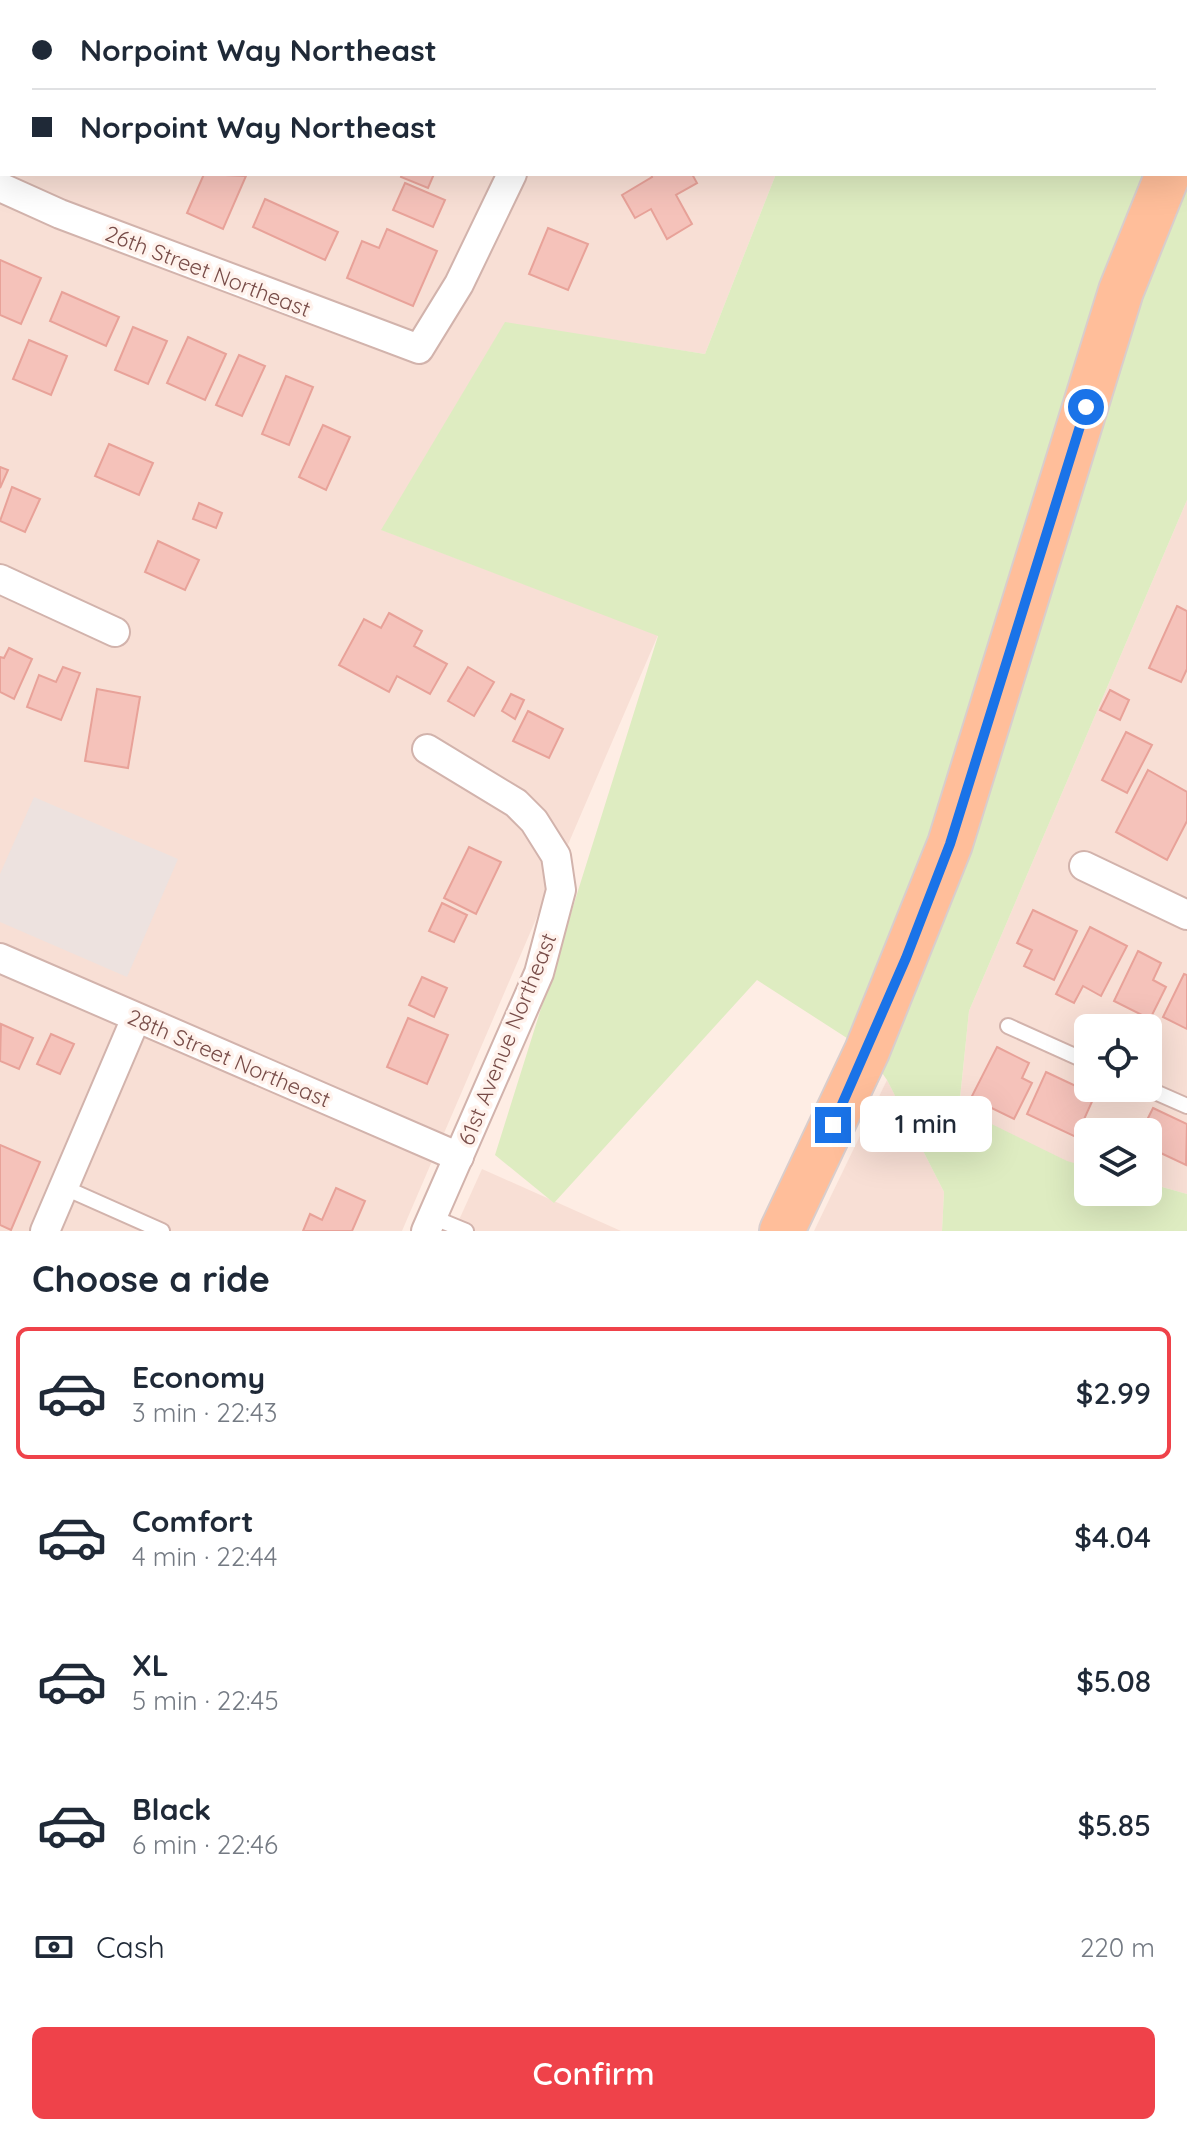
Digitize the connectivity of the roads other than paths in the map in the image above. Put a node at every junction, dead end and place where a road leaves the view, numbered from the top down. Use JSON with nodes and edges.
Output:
{"nodes":[{"id":1,"x":511,"y":176,"type":"edge"},
{"id":2,"x":1167,"y":176,"type":"edge"},
{"id":3,"x":0,"y":187,"type":"edge"},
{"id":4,"x":0,"y":579,"type":"edge"},
{"id":5,"x":115,"y":632,"type":"dead end"},
{"id":6,"x":427,"y":749,"type":"dead end"},
{"id":7,"x":1084,"y":866,"type":"dead end"},
{"id":8,"x":1187,"y":915,"type":"edge"},
{"id":9,"x":0,"y":958,"type":"edge"},
{"id":10,"x":136,"y":1018,"type":"junction"},
{"id":11,"x":1008,"y":1026,"type":"dead end"},
{"id":12,"x":1074,"y":1056,"type":"edge"},
{"id":13,"x":1162,"y":1095,"type":"edge"},
{"id":14,"x":1187,"y":1106,"type":"edge"},
{"id":15,"x":459,"y":1157,"type":"junction"},
{"id":16,"x":63,"y":1187,"type":"junction"},
{"id":17,"x":429,"y":1224,"type":"edge"},
{"id":18,"x":45,"y":1231,"type":"edge"},
{"id":19,"x":162,"y":1231,"type":"edge"},
{"id":20,"x":466,"y":1231,"type":"edge"},
{"id":21,"x":782,"y":1231,"type":"edge"}],
"edges":[{"from":1,"to":3,"type":"street","name":"26th Street Northeast"},
{"from":2,"to":21,"type":"main road"},
{"from":4,"to":5,"type":"street"},
{"from":6,"to":15,"type":"street","name":"61st Avenue Northeast"},
{"from":7,"to":8,"type":"street"},
{"from":9,"to":10,"type":"street","name":"28th Street Northeast"},
{"from":10,"to":15,"type":"street","name":"28th Street Northeast"},
{"from":10,"to":16,"type":"street"},
{"from":11,"to":12,"type":"lane"},
{"from":13,"to":14,"type":"lane"},
{"from":15,"to":17,"type":"street","name":"61st Avenue Northeast"},
{"from":16,"to":18,"type":"street"},
{"from":16,"to":19,"type":"lane"},
{"from":17,"to":20,"type":"lane"}]}
